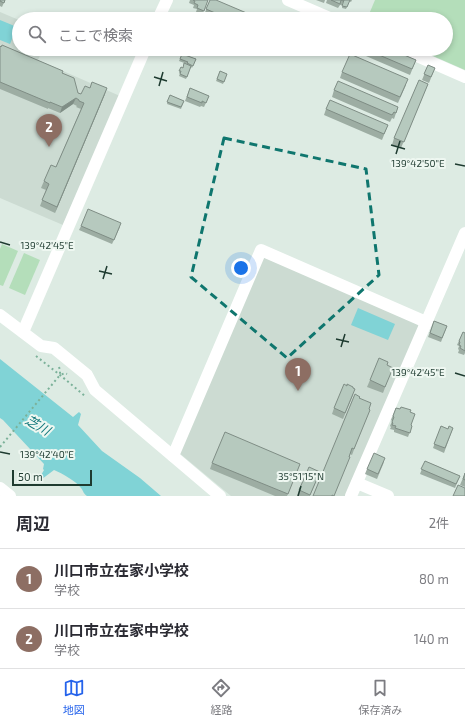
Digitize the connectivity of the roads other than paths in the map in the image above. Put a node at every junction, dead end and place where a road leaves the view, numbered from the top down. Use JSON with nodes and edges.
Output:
{"nodes":[{"id":1,"x":167,"y":0,"type":"edge"},
{"id":2,"x":288,"y":0,"type":"edge"},
{"id":3,"x":161,"y":12,"type":"edge"},
{"id":4,"x":316,"y":12,"type":"edge"},
{"id":5,"x":142,"y":56,"type":"edge"},
{"id":6,"x":417,"y":56,"type":"edge"},
{"id":7,"x":465,"y":77,"type":"edge"},
{"id":8,"x":465,"y":233,"type":"edge"},
{"id":9,"x":0,"y":315,"type":"edge"},
{"id":10,"x":426,"y":322,"type":"junction"},
{"id":11,"x":22,"y":332,"type":"junction"},
{"id":12,"x":173,"y":456,"type":"junction"},
{"id":13,"x":357,"y":483,"type":"junction"},
{"id":14,"x":0,"y":488,"type":"edge"},
{"id":15,"x":10,"y":496,"type":"edge"},
{"id":16,"x":220,"y":496,"type":"edge"},
{"id":17,"x":351,"y":496,"type":"edge"},
{"id":18,"x":388,"y":496,"type":"edge"}],
"edges":[{"from":1,"to":3,"type":"street"},
{"from":2,"to":4,"type":"street"},
{"from":5,"to":11,"type":"street"},
{"from":6,"to":7,"type":"street"},
{"from":8,"to":10,"type":"street"},
{"from":9,"to":11,"type":"street"},
{"from":10,"to":12,"type":"street"},
{"from":10,"to":13,"type":"street"},
{"from":11,"to":12,"type":"street"},
{"from":12,"to":16,"type":"street"},
{"from":13,"to":17,"type":"street"},
{"from":13,"to":18,"type":"street"},
{"from":14,"to":15,"type":"street"}]}
